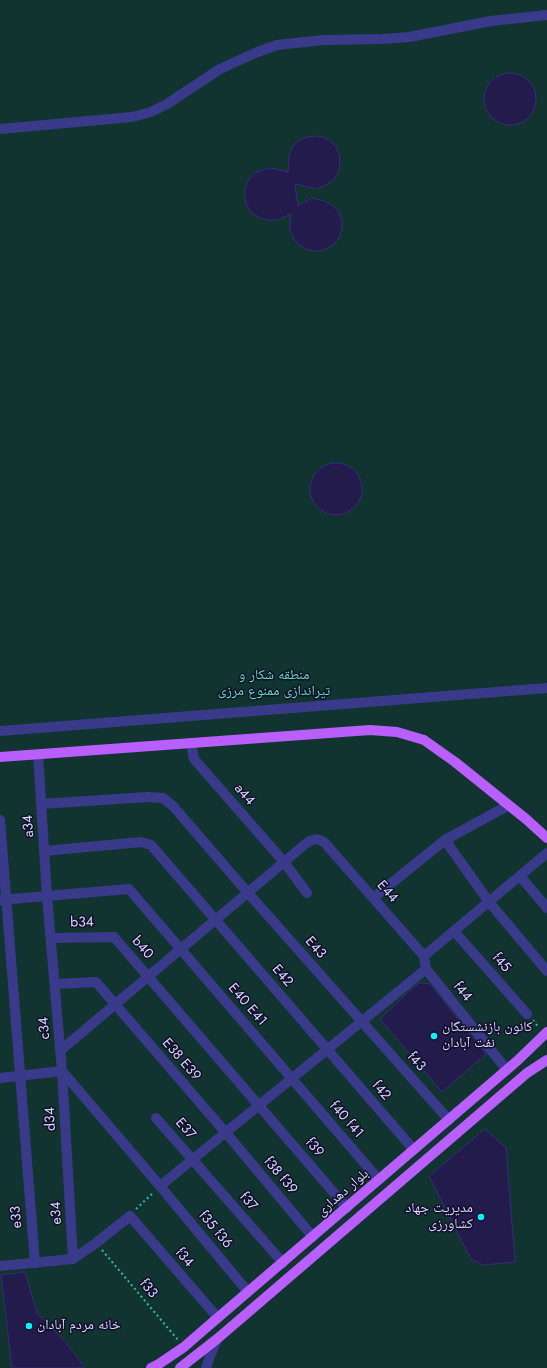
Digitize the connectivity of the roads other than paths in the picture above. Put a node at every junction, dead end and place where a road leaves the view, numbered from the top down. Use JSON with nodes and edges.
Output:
{"nodes":[{"id":1,"x":547,"y":15,"type":"edge"},
{"id":2,"x":0,"y":128,"type":"edge"},
{"id":3,"x":547,"y":688,"type":"edge"},
{"id":4,"x":0,"y":731,"type":"edge"},
{"id":5,"x":191,"y":743,"type":"junction"},
{"id":6,"x":38,"y":755,"type":"junction"},
{"id":7,"x":0,"y":757,"type":"edge"},
{"id":8,"x":42,"y":804,"type":"junction"},
{"id":9,"x":509,"y":805,"type":"junction"},
{"id":10,"x":0,"y":820,"type":"edge"},
{"id":11,"x":547,"y":838,"type":"edge"},
{"id":12,"x":445,"y":840,"type":"junction"},
{"id":13,"x":44,"y":851,"type":"junction"},
{"id":14,"x":547,"y":853,"type":"edge"},
{"id":15,"x":284,"y":862,"type":"junction"},
{"id":16,"x":520,"y":876,"type":"junction"},
{"id":17,"x":248,"y":893,"type":"junction"},
{"id":18,"x":307,"y":893,"type":"dead end"},
{"id":19,"x":47,"y":896,"type":"junction"},
{"id":20,"x":373,"y":898,"type":"junction"},
{"id":21,"x":3,"y":900,"type":"edge"},
{"id":22,"x":489,"y":902,"type":"junction"},
{"id":23,"x":547,"y":908,"type":"edge"},
{"id":24,"x":216,"y":920,"type":"junction"},
{"id":25,"x":454,"y":931,"type":"junction"},
{"id":26,"x":114,"y":936,"type":"joint"},
{"id":27,"x":51,"y":938,"type":"junction"},
{"id":28,"x":181,"y":950,"type":"junction"},
{"id":29,"x":424,"y":956,"type":"junction"},
{"id":30,"x":426,"y":969,"type":"junction"},
{"id":31,"x":547,"y":971,"type":"edge"},
{"id":32,"x":149,"y":977,"type":"junction"},
{"id":33,"x":55,"y":984,"type":"junction"},
{"id":34,"x":116,"y":1005,"type":"junction"},
{"id":35,"x":527,"y":1014,"type":"road end"},
{"id":36,"x":362,"y":1022,"type":"junction"},
{"id":37,"x":546,"y":1033,"type":"edge"},
{"id":38,"x":60,"y":1050,"type":"junction"},
{"id":39,"x":327,"y":1050,"type":"junction"},
{"id":40,"x":547,"y":1060,"type":"edge"},
{"id":41,"x":508,"y":1070,"type":"junction"},
{"id":42,"x":62,"y":1071,"type":"junction"},
{"id":43,"x":20,"y":1076,"type":"junction"},
{"id":44,"x":0,"y":1078,"type":"edge"},
{"id":45,"x":292,"y":1079,"type":"junction"},
{"id":46,"x":259,"y":1106,"type":"junction"},
{"id":47,"x":156,"y":1118,"type":"dead end"},
{"id":48,"x":449,"y":1120,"type":"junction"},
{"id":49,"x":226,"y":1133,"type":"junction"},
{"id":50,"x":414,"y":1150,"type":"junction"},
{"id":51,"x":193,"y":1160,"type":"junction"},
{"id":52,"x":68,"y":1165,"type":"joint"},
{"id":53,"x":379,"y":1180,"type":"junction"},
{"id":54,"x":160,"y":1186,"type":"junction"},
{"id":55,"x":347,"y":1208,"type":"junction"},
{"id":56,"x":313,"y":1237,"type":"junction"},
{"id":57,"x":73,"y":1260,"type":"junction"},
{"id":58,"x":35,"y":1263,"type":"junction"},
{"id":59,"x":283,"y":1263,"type":"junction"},
{"id":60,"x":0,"y":1266,"type":"edge"},
{"id":61,"x":248,"y":1292,"type":"junction"},
{"id":62,"x":218,"y":1318,"type":"junction"},
{"id":63,"x":217,"y":1339,"type":"junction"},
{"id":64,"x":151,"y":1368,"type":"edge"},
{"id":65,"x":180,"y":1368,"type":"edge"},
{"id":66,"x":206,"y":1368,"type":"edge"}],
"edges":[{"from":1,"to":2,"type":"street"},
{"from":3,"to":4,"type":"street"},
{"from":5,"to":6,"type":"main road"},
{"from":5,"to":9,"type":"main road"},
{"from":5,"to":15,"type":"street","name":"a44"},
{"from":6,"to":7,"type":"main road"},
{"from":6,"to":8,"type":"street","name":"a34"},
{"from":8,"to":13,"type":"street","name":"a34"},
{"from":8,"to":17,"type":"street","name":"E43"},
{"from":9,"to":11,"type":"main road"},
{"from":9,"to":12,"type":"street"},
{"from":10,"to":21,"type":"street","name":"e33"},
{"from":12,"to":20,"type":"street"},
{"from":12,"to":22,"type":"street"},
{"from":13,"to":19,"type":"street","name":"a34"},
{"from":13,"to":24,"type":"street","name":"E42"},
{"from":14,"to":16,"type":"street"},
{"from":15,"to":17,"type":"street"},
{"from":15,"to":18,"type":"street","name":"a44"},
{"from":15,"to":20,"type":"street","name":"E44"},
{"from":16,"to":22,"type":"street"},
{"from":16,"to":23,"type":"street"},
{"from":17,"to":24,"type":"street"},
{"from":17,"to":36,"type":"street","name":"E43"},
{"from":19,"to":21,"type":"street"},
{"from":19,"to":27,"type":"street","name":"b34"},
{"from":19,"to":28,"type":"street","name":"E40 E41"},
{"from":20,"to":29,"type":"street","name":"E44"},
{"from":21,"to":43,"type":"street","name":"e33"},
{"from":22,"to":25,"type":"street"},
{"from":22,"to":31,"type":"street"},
{"from":24,"to":28,"type":"street"},
{"from":24,"to":39,"type":"street","name":"E42"},
{"from":25,"to":29,"type":"street"},
{"from":25,"to":35,"type":"street","name":"f45"},
{"from":26,"to":27,"type":"street","name":"b34"},
{"from":26,"to":32,"type":"street","name":"b40"},
{"from":27,"to":33,"type":"street","name":"b34"},
{"from":28,"to":32,"type":"street"},
{"from":28,"to":45,"type":"street","name":"E40 E41"},
{"from":29,"to":30,"type":"street"},
{"from":30,"to":36,"type":"street"},
{"from":30,"to":41,"type":"street","name":"f44"},
{"from":32,"to":34,"type":"street"},
{"from":32,"to":46,"type":"street","name":"b40"},
{"from":33,"to":34,"type":"street","name":"E38 E39"},
{"from":33,"to":38,"type":"street","name":"c34"},
{"from":34,"to":38,"type":"street"},
{"from":34,"to":49,"type":"street","name":"E38 E39"},
{"from":36,"to":39,"type":"street"},
{"from":36,"to":48,"type":"street","name":"f43"},
{"from":37,"to":41,"type":"main road","name":"بلوار دهداری"},
{"from":38,"to":42,"type":"street","name":"c34"},
{"from":39,"to":45,"type":"street"},
{"from":39,"to":50,"type":"street","name":"f42"},
{"from":40,"to":63,"type":"main road","name":"بلوار دهداری"},
{"from":41,"to":48,"type":"main road","name":"بلوار دهداری"},
{"from":42,"to":43,"type":"street"},
{"from":42,"to":52,"type":"street","name":"d34"},
{"from":42,"to":54,"type":"street","name":"f35 f36"},
{"from":43,"to":44,"type":"street"},
{"from":43,"to":58,"type":"street","name":"e33"},
{"from":45,"to":46,"type":"street"},
{"from":45,"to":53,"type":"street","name":"f40 f41"},
{"from":46,"to":49,"type":"street"},
{"from":46,"to":55,"type":"street","name":"f39"},
{"from":47,"to":51,"type":"street","name":"E37"},
{"from":48,"to":50,"type":"main road","name":"بلوار دهداری"},
{"from":49,"to":51,"type":"street"},
{"from":49,"to":56,"type":"street","name":"f38 f39"},
{"from":50,"to":53,"type":"main road","name":"بلوار دهداری"},
{"from":51,"to":54,"type":"street"},
{"from":51,"to":59,"type":"street","name":"f37"},
{"from":52,"to":57,"type":"street","name":"e34"},
{"from":53,"to":55,"type":"main road","name":"بلوار دهداری"},
{"from":54,"to":61,"type":"street","name":"f35 f36"},
{"from":55,"to":56,"type":"main road","name":"بلوار دهداری"},
{"from":56,"to":59,"type":"main road","name":"بلوار دهداری"},
{"from":57,"to":58,"type":"street"},
{"from":57,"to":62,"type":"street","name":"f34"},
{"from":58,"to":60,"type":"street"},
{"from":59,"to":61,"type":"main road","name":"بلوار دهداری"},
{"from":61,"to":62,"type":"main road","name":"بلوار دهداری"},
{"from":62,"to":64,"type":"main road","name":"بلوار دهداری"},
{"from":63,"to":65,"type":"main road","name":"بلوار دهداری"},
{"from":63,"to":66,"type":"street"}]}
